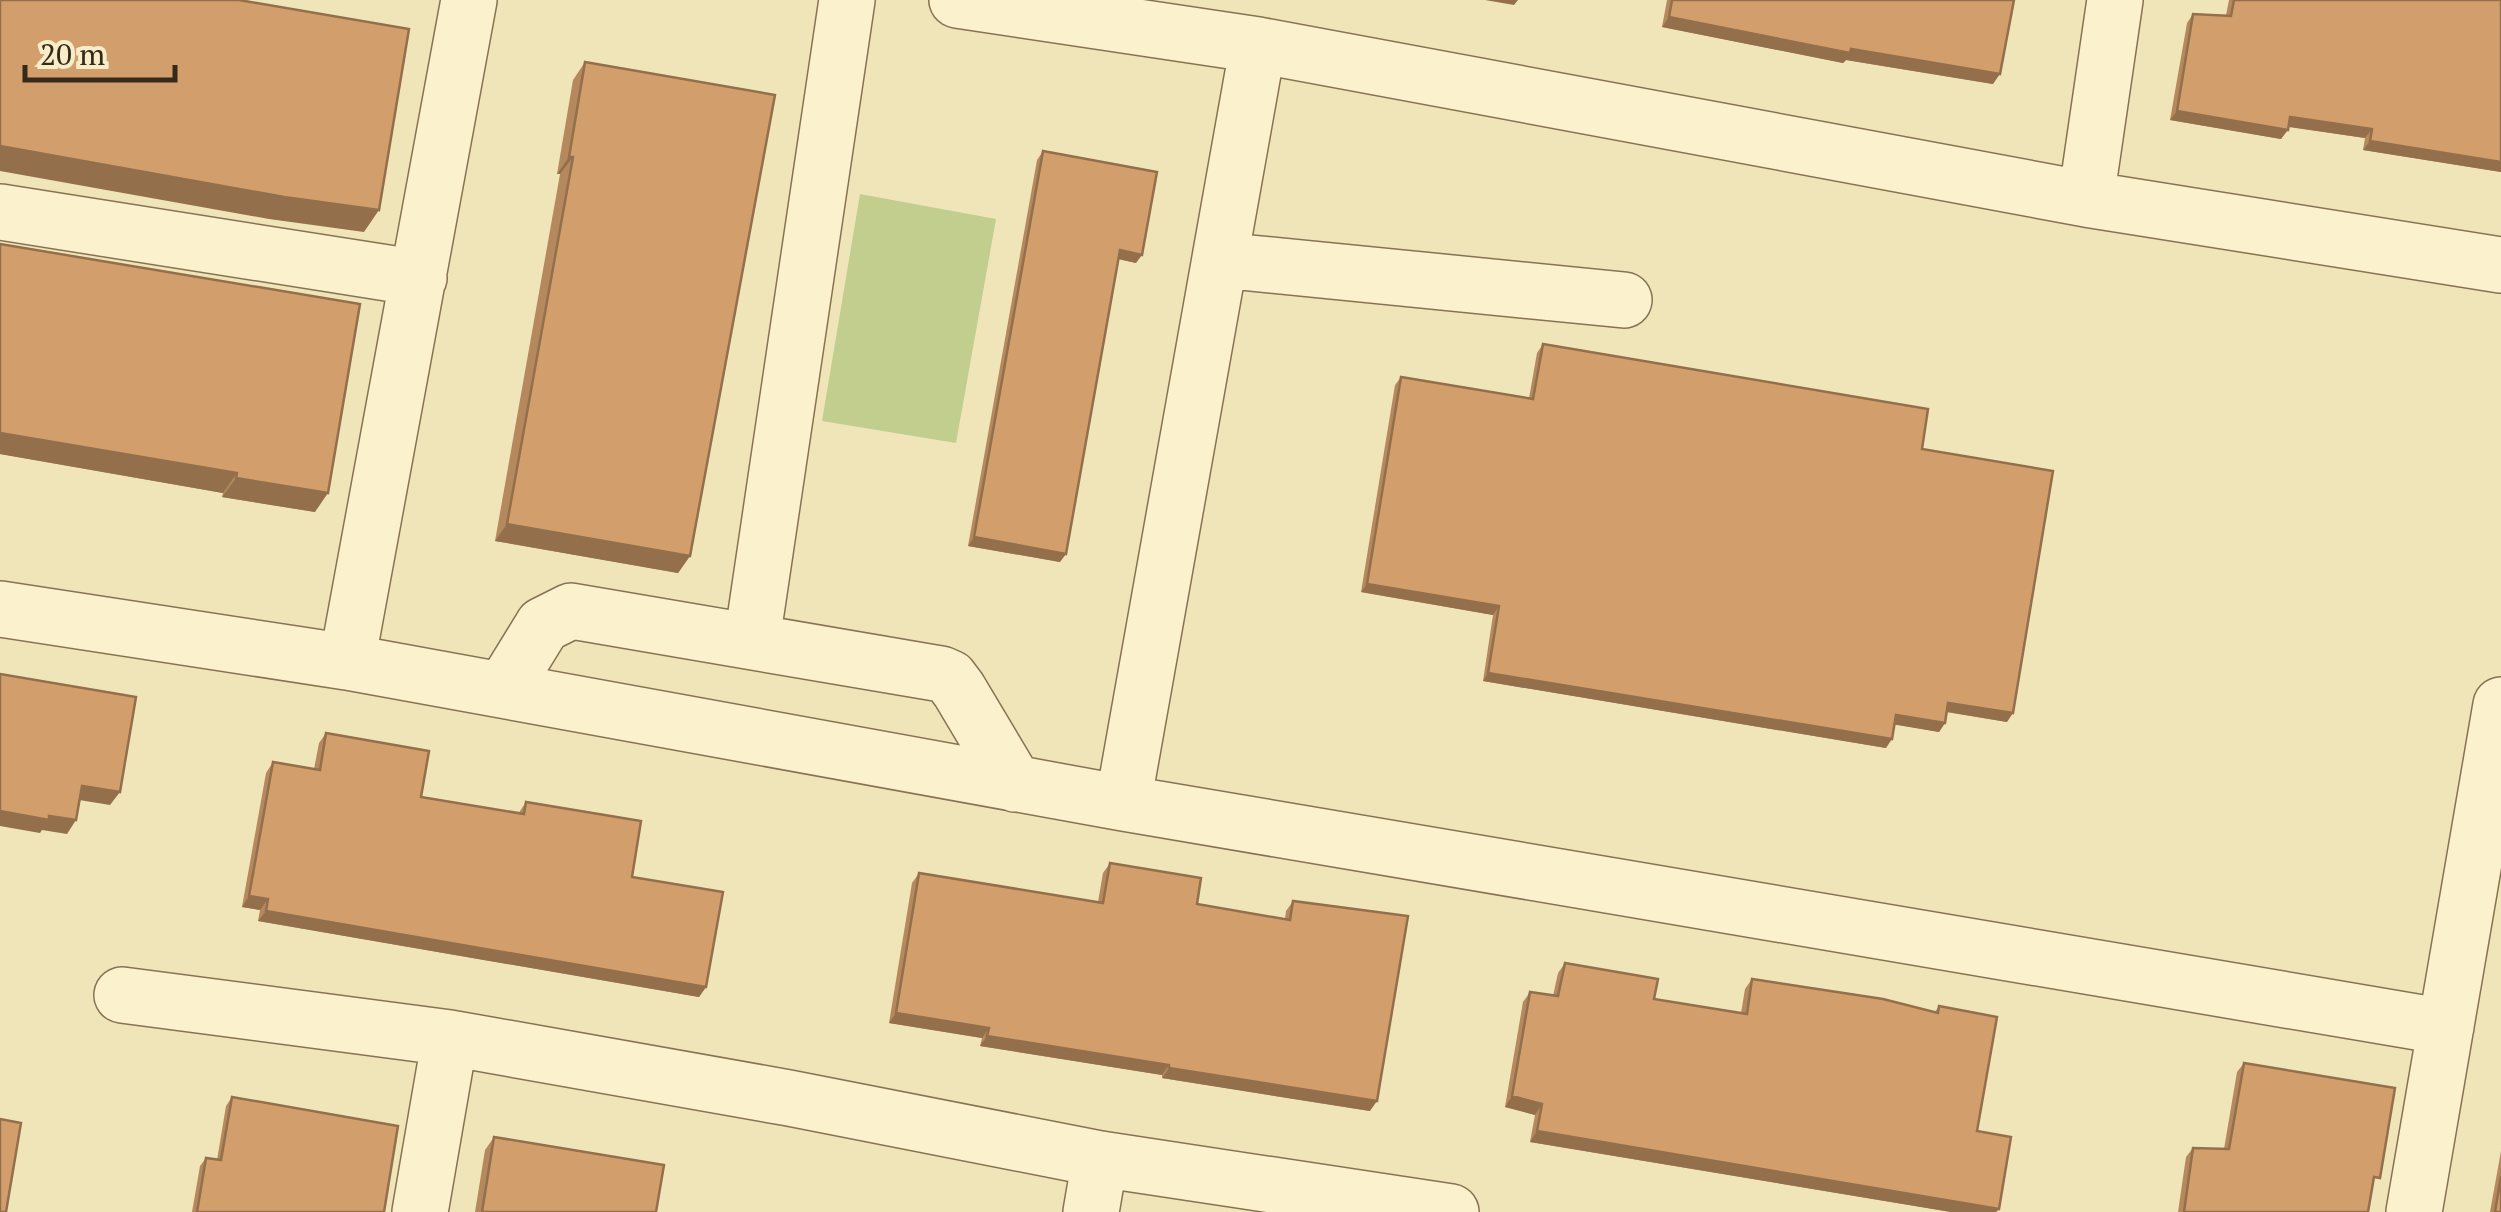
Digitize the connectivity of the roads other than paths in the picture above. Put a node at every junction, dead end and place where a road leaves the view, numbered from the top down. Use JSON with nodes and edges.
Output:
{"nodes":[{"id":1,"x":469,"y":0,"type":"edge"},
{"id":2,"x":847,"y":0,"type":"edge"},
{"id":3,"x":957,"y":0,"type":"edge"},
{"id":4,"x":2116,"y":0,"type":"edge"},
{"id":5,"x":1035,"y":6,"type":"edge"},
{"id":6,"x":1258,"y":44,"type":"junction"},
{"id":7,"x":2086,"y":200,"type":"junction"},
{"id":8,"x":0,"y":212,"type":"edge"},
{"id":9,"x":1220,"y":260,"type":"junction"},
{"id":10,"x":2501,"y":265,"type":"edge"},
{"id":11,"x":419,"y":278,"type":"junction"},
{"id":12,"x":1624,"y":300,"type":"dead end"},
{"id":13,"x":0,"y":609,"type":"edge"},
{"id":14,"x":752,"y":640,"type":"junction"},
{"id":15,"x":347,"y":662,"type":"junction"},
{"id":16,"x":503,"y":690,"type":"junction"},
{"id":17,"x":2501,"y":705,"type":"edge"},
{"id":18,"x":1016,"y":784,"type":"junction"},
{"id":19,"x":1123,"y":803,"type":"junction"},
{"id":20,"x":122,"y":995,"type":"dead end"},
{"id":21,"x":2446,"y":1027,"type":"junction"},
{"id":22,"x":450,"y":1038,"type":"junction"},
{"id":23,"x":1100,"y":1159,"type":"junction"},
{"id":24,"x":420,"y":1212,"type":"edge"},
{"id":25,"x":1091,"y":1212,"type":"edge"},
{"id":26,"x":1451,"y":1212,"type":"edge"},
{"id":27,"x":2414,"y":1212,"type":"edge"}],
"edges":[{"from":1,"to":11,"type":"street"},
{"from":2,"to":14,"type":"street"},
{"from":3,"to":5,"type":"street"},
{"from":4,"to":7,"type":"street"},
{"from":5,"to":6,"type":"street"},
{"from":6,"to":7,"type":"street"},
{"from":6,"to":9,"type":"street"},
{"from":7,"to":10,"type":"street"},
{"from":8,"to":11,"type":"street"},
{"from":9,"to":12,"type":"street"},
{"from":9,"to":19,"type":"street"},
{"from":11,"to":15,"type":"street"},
{"from":13,"to":15,"type":"street"},
{"from":14,"to":16,"type":"street"},
{"from":14,"to":18,"type":"street"},
{"from":15,"to":16,"type":"street"},
{"from":16,"to":18,"type":"street"},
{"from":17,"to":21,"type":"street"},
{"from":18,"to":19,"type":"street"},
{"from":19,"to":21,"type":"street"},
{"from":20,"to":22,"type":"street"},
{"from":21,"to":27,"type":"street"},
{"from":22,"to":23,"type":"street"},
{"from":22,"to":24,"type":"street"},
{"from":23,"to":25,"type":"street"},
{"from":23,"to":26,"type":"street"}]}
